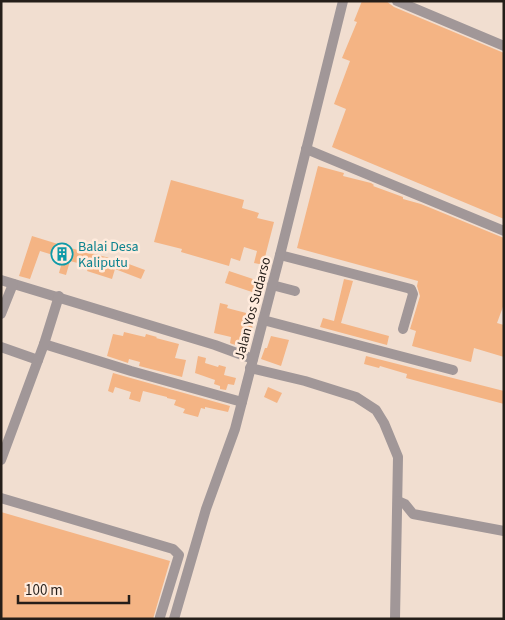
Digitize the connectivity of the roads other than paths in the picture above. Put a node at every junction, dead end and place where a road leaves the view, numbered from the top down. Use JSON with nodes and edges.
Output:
{"nodes":[{"id":1,"x":343,"y":1,"type":"edge"},
{"id":2,"x":397,"y":1,"type":"edge"},
{"id":3,"x":504,"y":46,"type":"edge"},
{"id":4,"x":306,"y":149,"type":"junction"},
{"id":5,"x":504,"y":231,"type":"edge"},
{"id":6,"x":280,"y":254,"type":"junction"},
{"id":7,"x":1,"y":280,"type":"edge"},
{"id":8,"x":13,"y":284,"type":"junction"},
{"id":9,"x":272,"y":285,"type":"junction"},
{"id":10,"x":295,"y":291,"type":"dead end"},
{"id":11,"x":5,"y":296,"type":"edge"},
{"id":12,"x":58,"y":296,"type":"junction"},
{"id":13,"x":1,"y":314,"type":"edge"},
{"id":14,"x":263,"y":320,"type":"junction"},
{"id":15,"x":402,"y":329,"type":"dead end"},
{"id":16,"x":44,"y":344,"type":"junction"},
{"id":17,"x":1,"y":347,"type":"edge"},
{"id":18,"x":38,"y":360,"type":"junction"},
{"id":19,"x":252,"y":364,"type":"junction"},
{"id":20,"x":453,"y":370,"type":"dead end"},
{"id":21,"x":242,"y":402,"type":"junction"},
{"id":22,"x":5,"y":437,"type":"edge"},
{"id":23,"x":1,"y":460,"type":"edge"},
{"id":24,"x":1,"y":498,"type":"edge"},
{"id":25,"x":398,"y":501,"type":"junction"},
{"id":26,"x":504,"y":531,"type":"edge"},
{"id":27,"x":160,"y":618,"type":"dead end"},
{"id":28,"x":174,"y":619,"type":"edge"},
{"id":29,"x":395,"y":619,"type":"edge"}],
"edges":[{"from":1,"to":4,"type":"street","name":"Jalan Yos Sudarso"},
{"from":2,"to":3,"type":"street"},
{"from":4,"to":5,"type":"street"},
{"from":4,"to":6,"type":"street","name":"Jalan Yos Sudarso"},
{"from":6,"to":9,"type":"street","name":"Jalan Yos Sudarso"},
{"from":6,"to":15,"type":"street"},
{"from":7,"to":8,"type":"street"},
{"from":8,"to":11,"type":"street"},
{"from":8,"to":12,"type":"street"},
{"from":9,"to":10,"type":"street"},
{"from":9,"to":14,"type":"street","name":"Jalan Yos Sudarso"},
{"from":11,"to":13,"type":"street"},
{"from":12,"to":16,"type":"street"},
{"from":12,"to":19,"type":"street"},
{"from":14,"to":19,"type":"street","name":"Jalan Yos Sudarso"},
{"from":14,"to":20,"type":"street"},
{"from":16,"to":18,"type":"street"},
{"from":16,"to":21,"type":"street"},
{"from":17,"to":18,"type":"street"},
{"from":18,"to":22,"type":"street"},
{"from":19,"to":21,"type":"street","name":"Jalan Yos Sudarso"},
{"from":19,"to":25,"type":"street"},
{"from":21,"to":28,"type":"street","name":"Jalan Yos Sudarso"},
{"from":22,"to":23,"type":"street"},
{"from":24,"to":27,"type":"street"},
{"from":25,"to":26,"type":"street"},
{"from":25,"to":29,"type":"street"}]}
